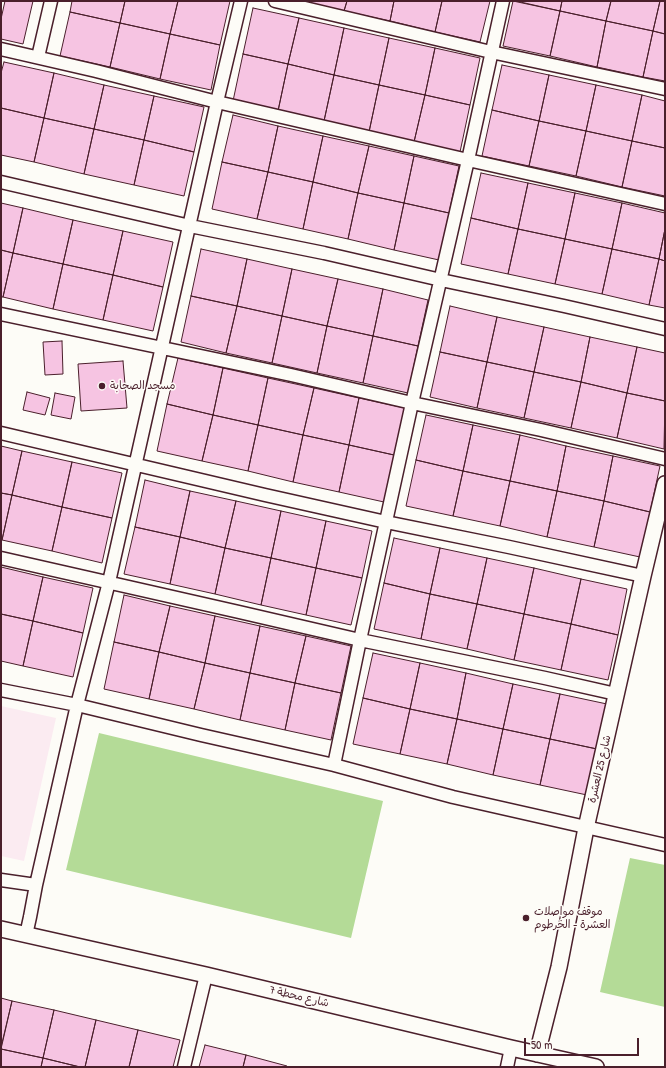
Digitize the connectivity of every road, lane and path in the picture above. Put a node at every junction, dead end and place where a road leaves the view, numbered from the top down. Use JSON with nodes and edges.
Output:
{"nodes":[{"id":1,"x":51,"y":1,"type":"edge"},
{"id":2,"x":241,"y":1,"type":"edge"},
{"id":3,"x":275,"y":1,"type":"edge"},
{"id":4,"x":503,"y":1,"type":"edge"},
{"id":5,"x":1,"y":49,"type":"edge"},
{"id":6,"x":491,"y":52,"type":"junction"},
{"id":7,"x":38,"y":58,"type":"junction"},
{"id":8,"x":665,"y":90,"type":"edge"},
{"id":9,"x":217,"y":102,"type":"junction"},
{"id":10,"x":468,"y":160,"type":"junction"},
{"id":11,"x":1,"y":182,"type":"edge"},
{"id":12,"x":665,"y":204,"type":"edge"},
{"id":13,"x":190,"y":226,"type":"junction"},
{"id":14,"x":441,"y":280,"type":"junction"},
{"id":15,"x":1,"y":314,"type":"edge"},
{"id":16,"x":665,"y":329,"type":"edge"},
{"id":17,"x":161,"y":348,"type":"junction"},
{"id":18,"x":412,"y":403,"type":"junction"},
{"id":19,"x":1,"y":433,"type":"edge"},
{"id":20,"x":665,"y":459,"type":"edge"},
{"id":21,"x":136,"y":464,"type":"junction"},
{"id":22,"x":665,"y":484,"type":"edge"},
{"id":23,"x":386,"y":522,"type":"junction"},
{"id":24,"x":1,"y":558,"type":"edge"},
{"id":25,"x":643,"y":576,"type":"junction"},
{"id":26,"x":109,"y":582,"type":"junction"},
{"id":27,"x":360,"y":640,"type":"junction"},
{"id":28,"x":1,"y":690,"type":"edge"},
{"id":29,"x":616,"y":694,"type":"junction"},
{"id":30,"x":77,"y":705,"type":"junction"},
{"id":31,"x":334,"y":765,"type":"junction"},
{"id":32,"x":586,"y":828,"type":"junction"},
{"id":33,"x":665,"y":845,"type":"edge"},
{"id":34,"x":1,"y":880,"type":"edge"},
{"id":35,"x":36,"y":885,"type":"junction"},
{"id":36,"x":1,"y":929,"type":"edge"},
{"id":37,"x":26,"y":935,"type":"junction"},
{"id":38,"x":206,"y":975,"type":"junction"},
{"id":39,"x":511,"y":1048,"type":"junction"},
{"id":40,"x":537,"y":1054,"type":"junction"},
{"id":41,"x":184,"y":1067,"type":"edge"},
{"id":42,"x":507,"y":1067,"type":"edge"},
{"id":43,"x":596,"y":1067,"type":"edge"}],
"edges":[{"from":1,"to":7,"type":"street"},
{"from":2,"to":9,"type":"street"},
{"from":3,"to":6,"type":"street"},
{"from":4,"to":6,"type":"street"},
{"from":5,"to":7,"type":"street"},
{"from":6,"to":8,"type":"street"},
{"from":6,"to":10,"type":"street"},
{"from":7,"to":9,"type":"street"},
{"from":9,"to":10,"type":"street"},
{"from":9,"to":13,"type":"street"},
{"from":10,"to":12,"type":"street"},
{"from":10,"to":14,"type":"street"},
{"from":11,"to":13,"type":"street"},
{"from":13,"to":14,"type":"street"},
{"from":13,"to":17,"type":"street"},
{"from":14,"to":16,"type":"street"},
{"from":14,"to":18,"type":"street"},
{"from":15,"to":17,"type":"street"},
{"from":17,"to":18,"type":"street"},
{"from":17,"to":21,"type":"street"},
{"from":18,"to":20,"type":"street"},
{"from":18,"to":23,"type":"street"},
{"from":19,"to":21,"type":"street"},
{"from":21,"to":23,"type":"street"},
{"from":21,"to":26,"type":"street"},
{"from":22,"to":25,"type":"street","name":"شارع 25 العشرة"},
{"from":23,"to":25,"type":"street"},
{"from":23,"to":27,"type":"street"},
{"from":24,"to":26,"type":"street"},
{"from":25,"to":29,"type":"street","name":"شارع 25 العشرة"},
{"from":26,"to":27,"type":"street"},
{"from":26,"to":30,"type":"street"},
{"from":27,"to":29,"type":"street"},
{"from":27,"to":31,"type":"street"},
{"from":28,"to":30,"type":"street"},
{"from":29,"to":32,"type":"street","name":"شارع 25 العشرة"},
{"from":30,"to":31,"type":"street"},
{"from":30,"to":35,"type":"street"},
{"from":31,"to":32,"type":"street"},
{"from":32,"to":33,"type":"street"},
{"from":32,"to":40,"type":"street","name":"شارع 25 العشرة"},
{"from":34,"to":35,"type":"street"},
{"from":35,"to":37,"type":"street"},
{"from":36,"to":37,"type":"street","name":"شارع محطة 7"},
{"from":37,"to":38,"type":"street","name":"شارع محطة 7"},
{"from":38,"to":39,"type":"street","name":"شارع محطة 7"},
{"from":38,"to":41,"type":"street"},
{"from":39,"to":40,"type":"street","name":"شارع محطة 7"},
{"from":39,"to":42,"type":"street"},
{"from":40,"to":43,"type":"street","name":"شارع محطة 7"}]}
